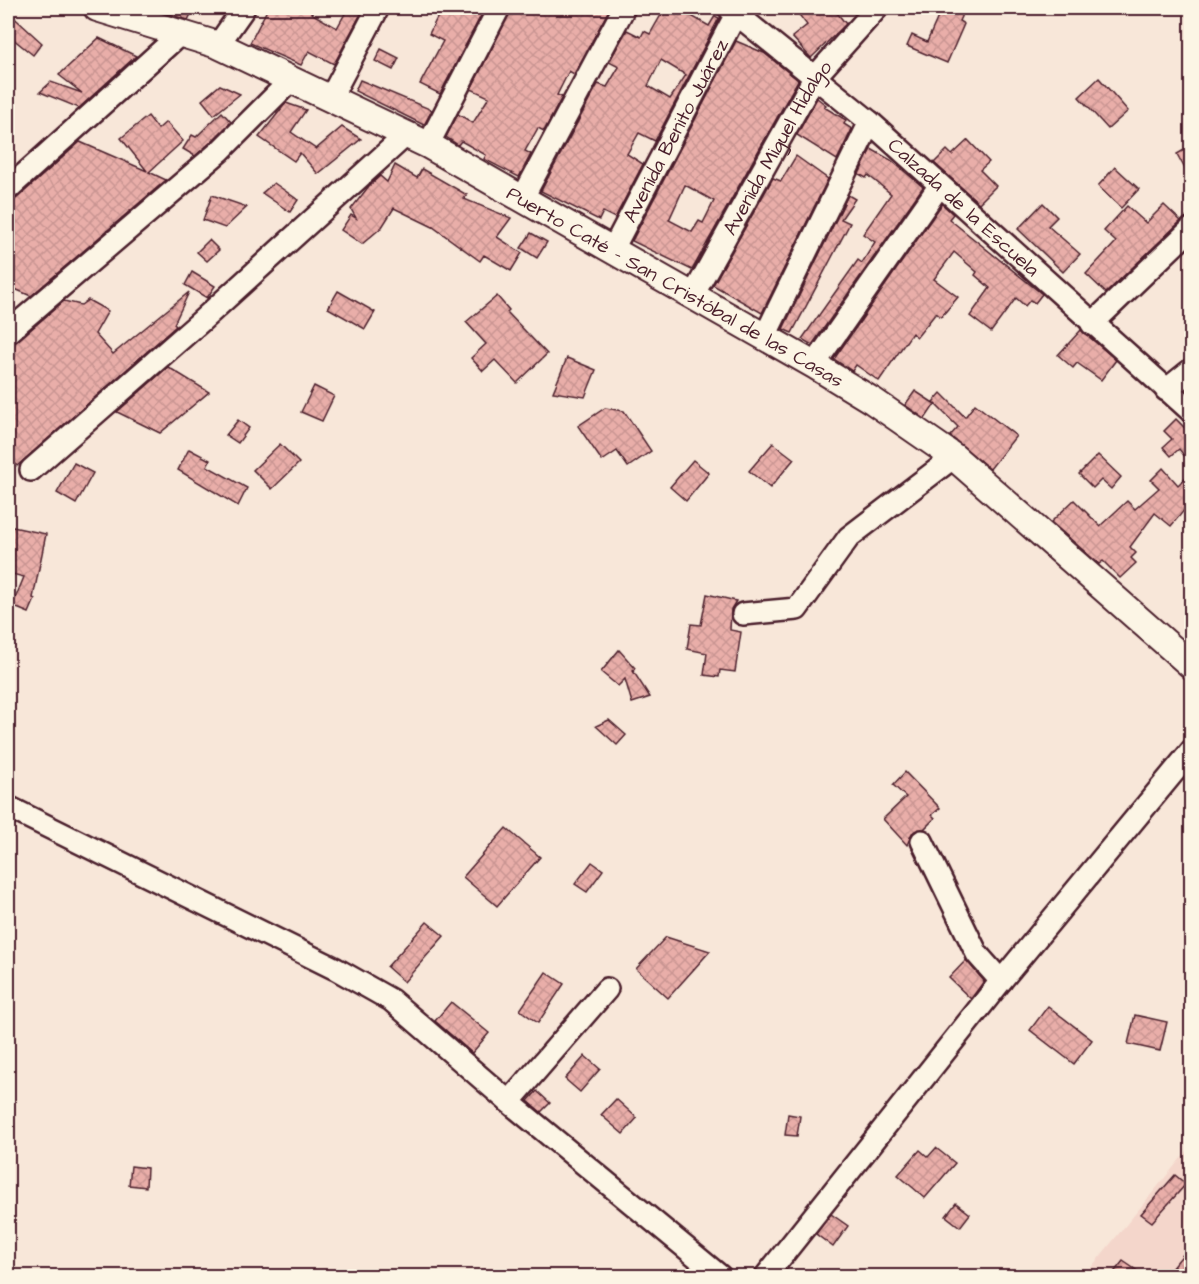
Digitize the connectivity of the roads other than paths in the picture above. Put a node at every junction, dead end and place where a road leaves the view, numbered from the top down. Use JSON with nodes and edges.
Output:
{"nodes":[{"id":1,"x":97,"y":8,"type":"edge"},
{"id":2,"x":244,"y":8,"type":"edge"},
{"id":3,"x":378,"y":8,"type":"edge"},
{"id":4,"x":499,"y":8,"type":"edge"},
{"id":5,"x":624,"y":8,"type":"edge"},
{"id":6,"x":877,"y":8,"type":"edge"},
{"id":7,"x":733,"y":10,"type":"edge"},
{"id":8,"x":179,"y":35,"type":"junction"},
{"id":9,"x":218,"y":45,"type":"junction"},
{"id":10,"x":814,"y":78,"type":"junction"},
{"id":11,"x":291,"y":80,"type":"junction"},
{"id":12,"x":330,"y":99,"type":"junction"},
{"id":13,"x":870,"y":122,"type":"junction"},
{"id":14,"x":417,"y":140,"type":"junction"},
{"id":15,"x":940,"y":185,"type":"junction"},
{"id":16,"x":8,"y":189,"type":"edge"},
{"id":17,"x":522,"y":199,"type":"junction"},
{"id":18,"x":1191,"y":228,"type":"edge"},
{"id":19,"x":613,"y":249,"type":"junction"},
{"id":20,"x":692,"y":297,"type":"junction"},
{"id":21,"x":1092,"y":324,"type":"junction"},
{"id":22,"x":8,"y":332,"type":"edge"},
{"id":23,"x":765,"y":336,"type":"junction"},
{"id":24,"x":814,"y":365,"type":"junction"},
{"id":25,"x":1191,"y":369,"type":"edge"},
{"id":26,"x":1166,"y":390,"type":"junction"},
{"id":27,"x":1191,"y":412,"type":"edge"},
{"id":28,"x":954,"y":457,"type":"junction"},
{"id":29,"x":31,"y":470,"type":"dead end"},
{"id":30,"x":743,"y":614,"type":"dead end"},
{"id":31,"x":1191,"y":666,"type":"edge"},
{"id":32,"x":1191,"y":750,"type":"edge"},
{"id":33,"x":8,"y":807,"type":"edge"},
{"id":34,"x":922,"y":841,"type":"dead end"},
{"id":35,"x":1001,"y":981,"type":"junction"},
{"id":36,"x":606,"y":989,"type":"dead end"},
{"id":37,"x":509,"y":1102,"type":"junction"},
{"id":38,"x":720,"y":1276,"type":"edge"},
{"id":39,"x":766,"y":1276,"type":"edge"}],
"edges":[{"from":1,"to":8,"type":"main road","name":"Puerto Caté - San Cristóbal de las Casas"},
{"from":2,"to":9,"type":"street"},
{"from":3,"to":12,"type":"street"},
{"from":4,"to":14,"type":"street"},
{"from":5,"to":17,"type":"street"},
{"from":6,"to":10,"type":"street","name":"Avenida Miguel Hidalgo"},
{"from":7,"to":10,"type":"street","name":"Calzada de la Escuela"},
{"from":7,"to":19,"type":"street","name":"Avenida Benito Juárez"},
{"from":8,"to":9,"type":"main road","name":"Puerto Caté - San Cristóbal de las Casas"},
{"from":8,"to":16,"type":"street"},
{"from":9,"to":11,"type":"main road","name":"Puerto Caté - San Cristóbal de las Casas"},
{"from":10,"to":13,"type":"street","name":"Calzada de la Escuela"},
{"from":10,"to":20,"type":"street","name":"Avenida Miguel Hidalgo"},
{"from":11,"to":12,"type":"main road","name":"Puerto Caté - San Cristóbal de las Casas"},
{"from":11,"to":22,"type":"street"},
{"from":12,"to":14,"type":"main road","name":"Puerto Caté - San Cristóbal de las Casas"},
{"from":13,"to":15,"type":"street","name":"Calzada de la Escuela"},
{"from":13,"to":23,"type":"street"},
{"from":14,"to":17,"type":"main road","name":"Puerto Caté - San Cristóbal de las Casas"},
{"from":14,"to":29,"type":"street"},
{"from":15,"to":21,"type":"street","name":"Calzada de la Escuela"},
{"from":15,"to":24,"type":"street"},
{"from":17,"to":19,"type":"main road","name":"Puerto Caté - San Cristóbal de las Casas"},
{"from":18,"to":21,"type":"street"},
{"from":19,"to":20,"type":"main road","name":"Puerto Caté - San Cristóbal de las Casas"},
{"from":20,"to":23,"type":"main road","name":"Puerto Caté - San Cristóbal de las Casas"},
{"from":21,"to":26,"type":"street","name":"Calzada de la Escuela"},
{"from":23,"to":24,"type":"main road","name":"Puerto Caté - San Cristóbal de las Casas"},
{"from":24,"to":28,"type":"main road","name":"Puerto Caté - San Cristóbal de las Casas"},
{"from":25,"to":26,"type":"street"},
{"from":26,"to":27,"type":"street","name":"Calzada de la Escuela"},
{"from":28,"to":30,"type":"street"},
{"from":28,"to":31,"type":"main road","name":"Puerto Caté - San Cristóbal de las Casas"},
{"from":32,"to":35,"type":"street"},
{"from":33,"to":37,"type":"street"},
{"from":34,"to":35,"type":"street"},
{"from":35,"to":39,"type":"street"},
{"from":36,"to":37,"type":"street"},
{"from":37,"to":38,"type":"street"}]}
